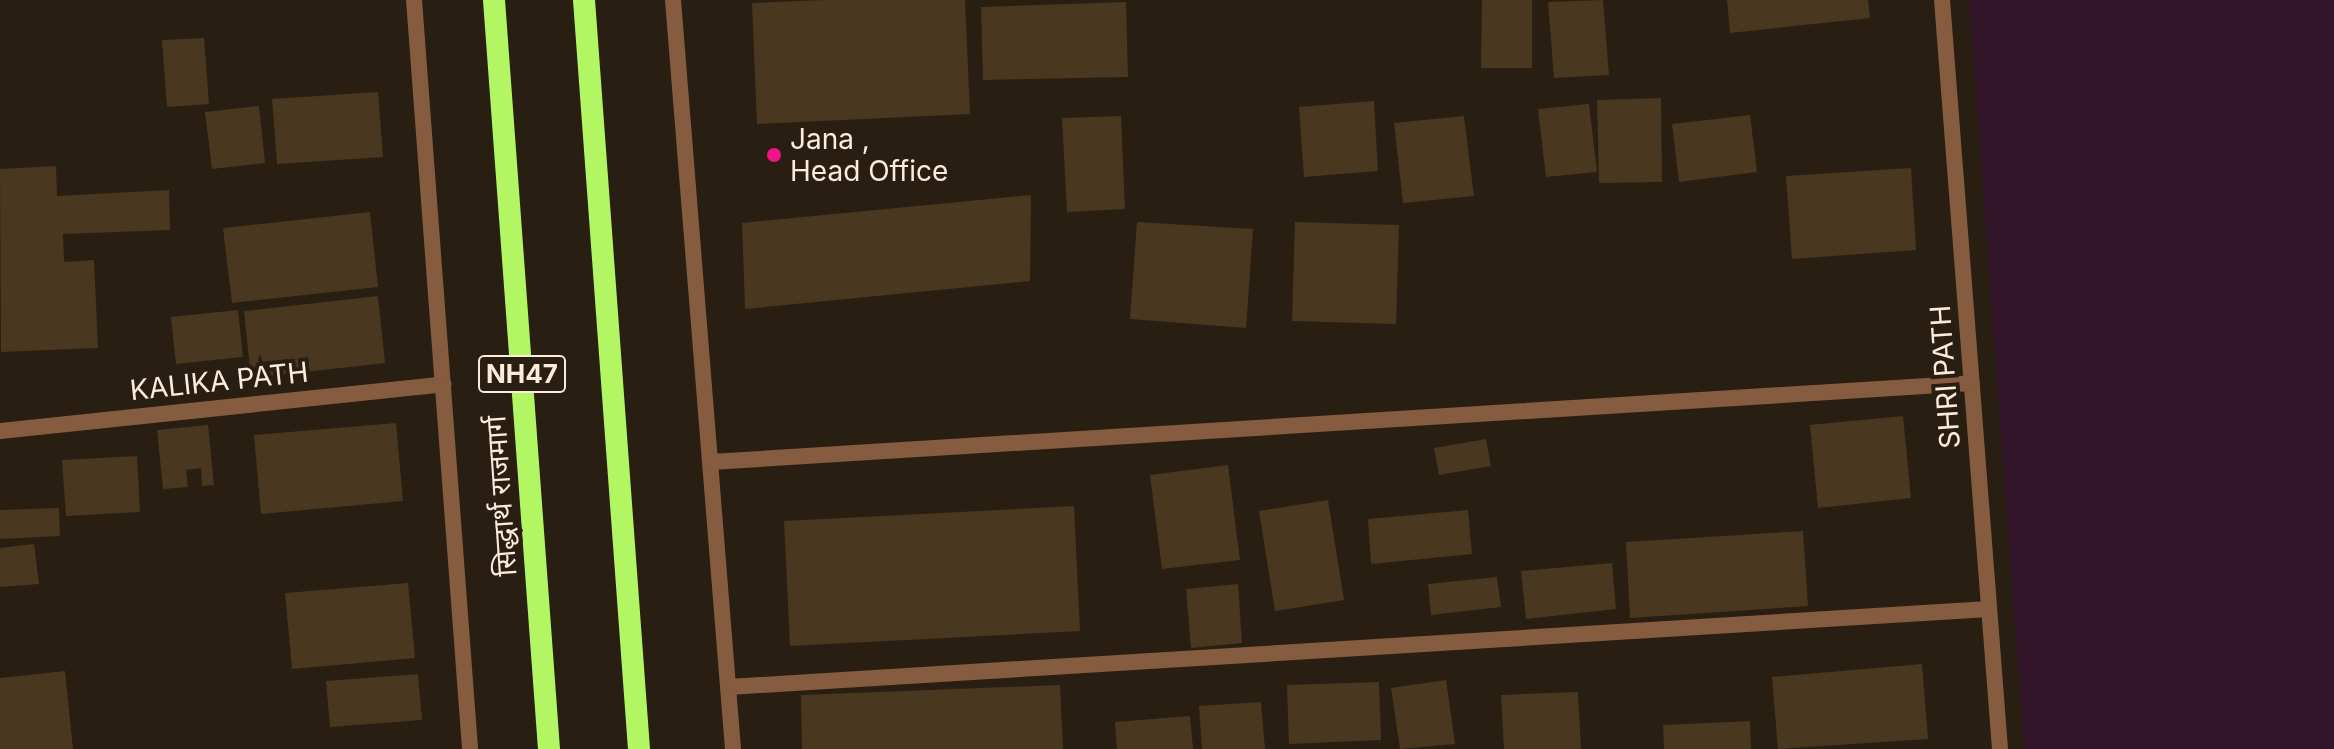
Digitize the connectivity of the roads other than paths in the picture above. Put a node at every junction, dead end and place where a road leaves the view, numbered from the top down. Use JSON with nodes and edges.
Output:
{"nodes":[{"id":1,"x":414,"y":0,"type":"edge"},
{"id":2,"x":494,"y":0,"type":"edge"},
{"id":3,"x":584,"y":0,"type":"edge"},
{"id":4,"x":673,"y":0,"type":"edge"},
{"id":5,"x":1942,"y":0,"type":"edge"},
{"id":6,"x":1972,"y":383,"type":"junction"},
{"id":7,"x":444,"y":384,"type":"junction"},
{"id":8,"x":0,"y":431,"type":"edge"},
{"id":9,"x":711,"y":462,"type":"junction"},
{"id":10,"x":1989,"y":609,"type":"junction"},
{"id":11,"x":729,"y":687,"type":"junction"},
{"id":12,"x":470,"y":749,"type":"edge"},
{"id":13,"x":549,"y":749,"type":"edge"},
{"id":14,"x":639,"y":749,"type":"edge"},
{"id":15,"x":733,"y":749,"type":"edge"},
{"id":16,"x":2000,"y":749,"type":"edge"}],
"edges":[{"from":1,"to":7,"type":"street"},
{"from":2,"to":13,"type":"highway","name":"सिद्धार्थ राजमार्ग","number":"NH47"},
{"from":3,"to":14,"type":"highway"},
{"from":4,"to":9,"type":"street"},
{"from":5,"to":6,"type":"street","name":"SHRI PATH"},
{"from":6,"to":9,"type":"street"},
{"from":6,"to":10,"type":"street","name":"SHRI PATH"},
{"from":7,"to":8,"type":"street","name":"KALIKA PATH"},
{"from":7,"to":12,"type":"street"},
{"from":9,"to":11,"type":"street"},
{"from":10,"to":11,"type":"street"},
{"from":10,"to":16,"type":"street","name":"SHRI PATH"},
{"from":11,"to":15,"type":"street"}]}
